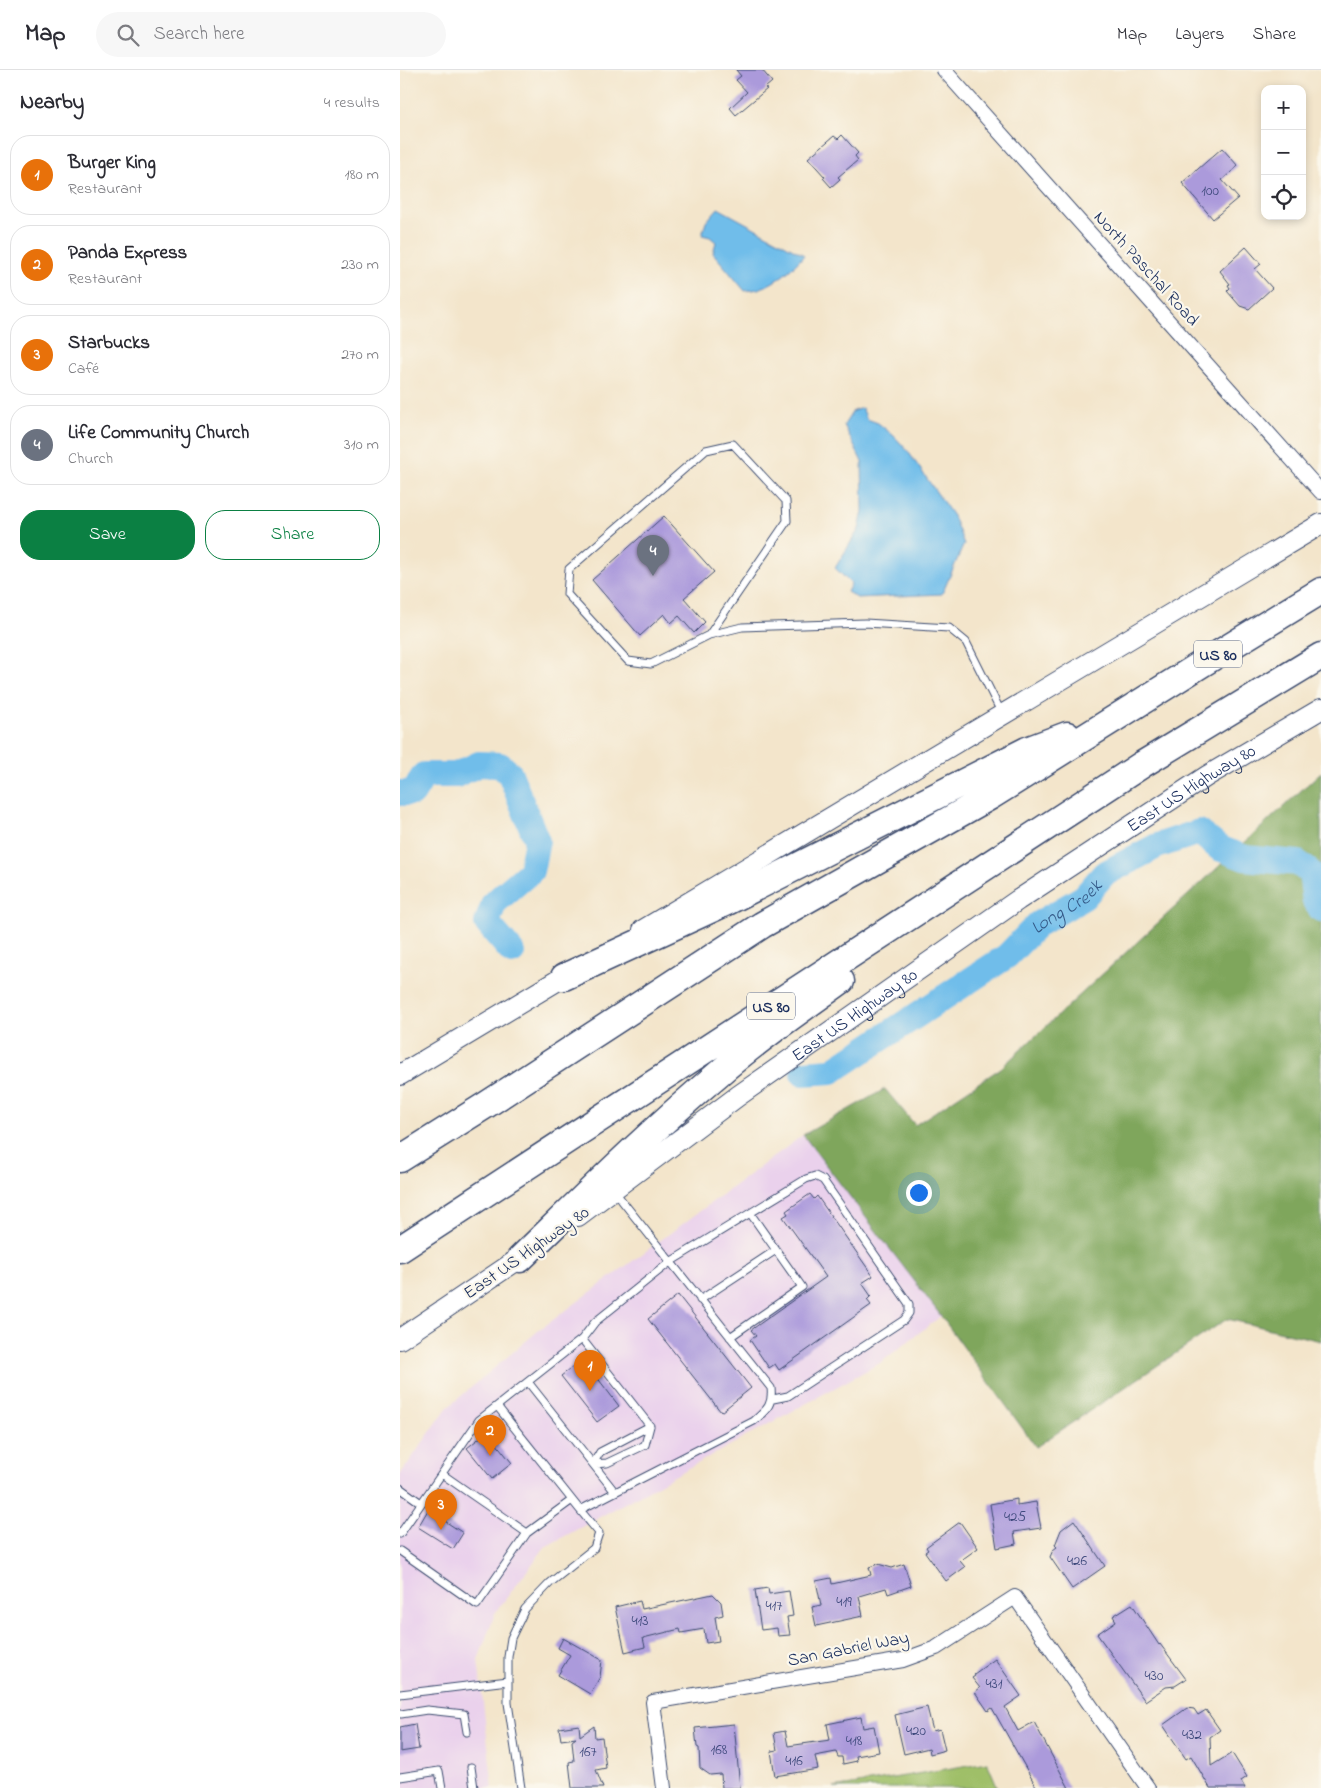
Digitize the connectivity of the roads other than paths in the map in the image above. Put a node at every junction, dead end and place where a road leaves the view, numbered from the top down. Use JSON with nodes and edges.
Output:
{"nodes":[{"id":1,"x":944,"y":70,"type":"edge"},
{"id":2,"x":1321,"y":492,"type":"edge"},
{"id":3,"x":1321,"y":524,"type":"edge"},
{"id":4,"x":1321,"y":592,"type":"edge"},
{"id":5,"x":709,"y":635,"type":"junction"},
{"id":6,"x":1321,"y":656,"type":"edge"},
{"id":7,"x":1321,"y":709,"type":"edge"},
{"id":8,"x":1002,"y":715,"type":"junction"},
{"id":9,"x":1115,"y":718,"type":"junction"},
{"id":10,"x":1143,"y":764,"type":"junction"},
{"id":11,"x":564,"y":977,"type":"junction"},
{"id":12,"x":400,"y":1074,"type":"edge"},
{"id":13,"x":400,"y":1159,"type":"edge"},
{"id":14,"x":613,"y":1190,"type":"junction"},
{"id":15,"x":750,"y":1213,"type":"junction"},
{"id":16,"x":400,"y":1249,"type":"edge"},
{"id":17,"x":776,"y":1250,"type":"junction"},
{"id":18,"x":520,"y":1258,"type":"junction"},
{"id":19,"x":670,"y":1262,"type":"junction"},
{"id":20,"x":700,"y":1300,"type":"junction"},
{"id":21,"x":730,"y":1337,"type":"junction"},
{"id":22,"x":400,"y":1339,"type":"edge"},
{"id":23,"x":582,"y":1339,"type":"junction"},
{"id":24,"x":528,"y":1382,"type":"junction"},
{"id":25,"x":773,"y":1399,"type":"junction"},
{"id":26,"x":497,"y":1406,"type":"junction"},
{"id":27,"x":650,"y":1426,"type":"junction"},
{"id":28,"x":593,"y":1464,"type":"junction"},
{"id":29,"x":442,"y":1474,"type":"junction"},
{"id":30,"x":400,"y":1488,"type":"edge"},
{"id":31,"x":615,"y":1492,"type":"junction"},
{"id":32,"x":572,"y":1500,"type":"junction"},
{"id":33,"x":421,"y":1503,"type":"junction"},
{"id":34,"x":580,"y":1510,"type":"junction"},
{"id":35,"x":527,"y":1533,"type":"junction"},
{"id":36,"x":400,"y":1534,"type":"edge"},
{"id":37,"x":400,"y":1551,"type":"edge"},
{"id":38,"x":508,"y":1681,"type":"junction"},
{"id":39,"x":400,"y":1694,"type":"edge"},
{"id":40,"x":401,"y":1714,"type":"edge"},
{"id":41,"x":467,"y":1732,"type":"dead end"},
{"id":42,"x":471,"y":1767,"type":"dead end"},
{"id":43,"x":400,"y":1777,"type":"edge"},
{"id":44,"x":442,"y":1788,"type":"edge"},
{"id":45,"x":474,"y":1788,"type":"edge"},
{"id":46,"x":521,"y":1788,"type":"edge"},
{"id":47,"x":664,"y":1788,"type":"edge"},
{"id":48,"x":1148,"y":1788,"type":"edge"}],
"edges":[{"from":1,"to":2,"type":"street","name":"North Paschal Road"},
{"from":3,"to":8,"type":"main road"},
{"from":4,"to":9,"type":"highway","number":"US 80"},
{"from":5,"to":5,"type":"lane"},
{"from":5,"to":8,"type":"lane"},
{"from":6,"to":10,"type":"highway","number":"US 80"},
{"from":7,"to":14,"type":"main road","name":"East US Highway 80"},
{"from":8,"to":11,"type":"main road"},
{"from":9,"to":11,"type":"highway"},
{"from":9,"to":13,"type":"highway","number":"US 80"},
{"from":10,"to":16,"type":"highway","number":"US 80"},
{"from":10,"to":18,"type":"highway"},
{"from":11,"to":12,"type":"main road"},
{"from":14,"to":18,"type":"main road","name":"East US Highway 80"},
{"from":14,"to":19,"type":"lane"},
{"from":15,"to":17,"type":"lane"},
{"from":15,"to":19,"type":"lane"},
{"from":15,"to":25,"type":"lane"},
{"from":17,"to":20,"type":"lane"},
{"from":17,"to":21,"type":"lane"},
{"from":18,"to":22,"type":"main road","name":"East US Highway 80"},
{"from":19,"to":20,"type":"lane"},
{"from":19,"to":23,"type":"lane"},
{"from":20,"to":21,"type":"lane"},
{"from":21,"to":25,"type":"lane"},
{"from":23,"to":24,"type":"lane"},
{"from":23,"to":27,"type":"lane"},
{"from":24,"to":26,"type":"lane"},
{"from":24,"to":28,"type":"lane"},
{"from":25,"to":31,"type":"lane"},
{"from":26,"to":29,"type":"lane"},
{"from":26,"to":32,"type":"lane"},
{"from":27,"to":28,"type":"lane"},
{"from":27,"to":28,"type":"lane"},
{"from":28,"to":31,"type":"lane"},
{"from":29,"to":33,"type":"lane"},
{"from":29,"to":35,"type":"lane"},
{"from":30,"to":33,"type":"lane"},
{"from":31,"to":34,"type":"lane"},
{"from":32,"to":34,"type":"lane"},
{"from":32,"to":35,"type":"lane"},
{"from":33,"to":36,"type":"lane"},
{"from":34,"to":38,"type":"lane"},
{"from":35,"to":37,"type":"lane"},
{"from":38,"to":39,"type":"lane"},
{"from":38,"to":46,"type":"lane"},
{"from":40,"to":41,"type":"lane"},
{"from":42,"to":45,"type":"lane"},
{"from":43,"to":44,"type":"lane"},
{"from":47,"to":48,"type":"street","name":"San Gabriel Way"}]}
